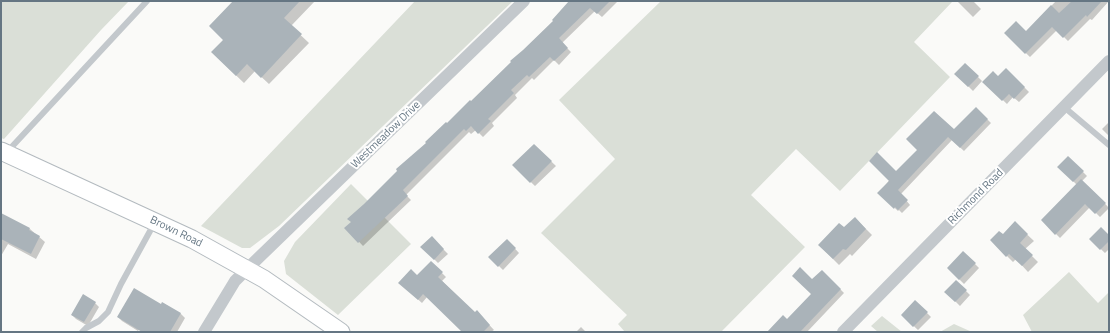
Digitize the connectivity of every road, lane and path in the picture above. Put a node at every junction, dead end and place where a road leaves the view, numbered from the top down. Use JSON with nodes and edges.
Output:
{"nodes":[{"id":1,"x":147,"y":1,"type":"edge"},
{"id":2,"x":524,"y":1,"type":"edge"},
{"id":3,"x":1109,"y":61,"type":"edge"},
{"id":4,"x":1064,"y":107,"type":"junction"},
{"id":5,"x":1109,"y":145,"type":"edge"},
{"id":6,"x":3,"y":152,"type":"edge"},
{"id":7,"x":156,"y":221,"type":"junction"},
{"id":8,"x":247,"y":269,"type":"junction"},
{"id":9,"x":82,"y":332,"type":"edge"},
{"id":10,"x":204,"y":332,"type":"edge"},
{"id":11,"x":341,"y":332,"type":"edge"},
{"id":12,"x":843,"y":332,"type":"edge"}],
"edges":[{"from":1,"to":6,"type":"lane"},
{"from":2,"to":8,"type":"street","name":"Westmeadow Drive"},
{"from":3,"to":4,"type":"street","name":"Richmond Road"},
{"from":4,"to":5,"type":"lane"},
{"from":4,"to":12,"type":"street","name":"Richmond Road"},
{"from":6,"to":7,"type":"main road","name":"Brown Road"},
{"from":7,"to":8,"type":"main road","name":"Brown Road"},
{"from":7,"to":9,"type":"lane"},
{"from":8,"to":10,"type":"street","name":"Westmeadow Drive"},
{"from":8,"to":11,"type":"main road","name":"Brown Road"}]}
